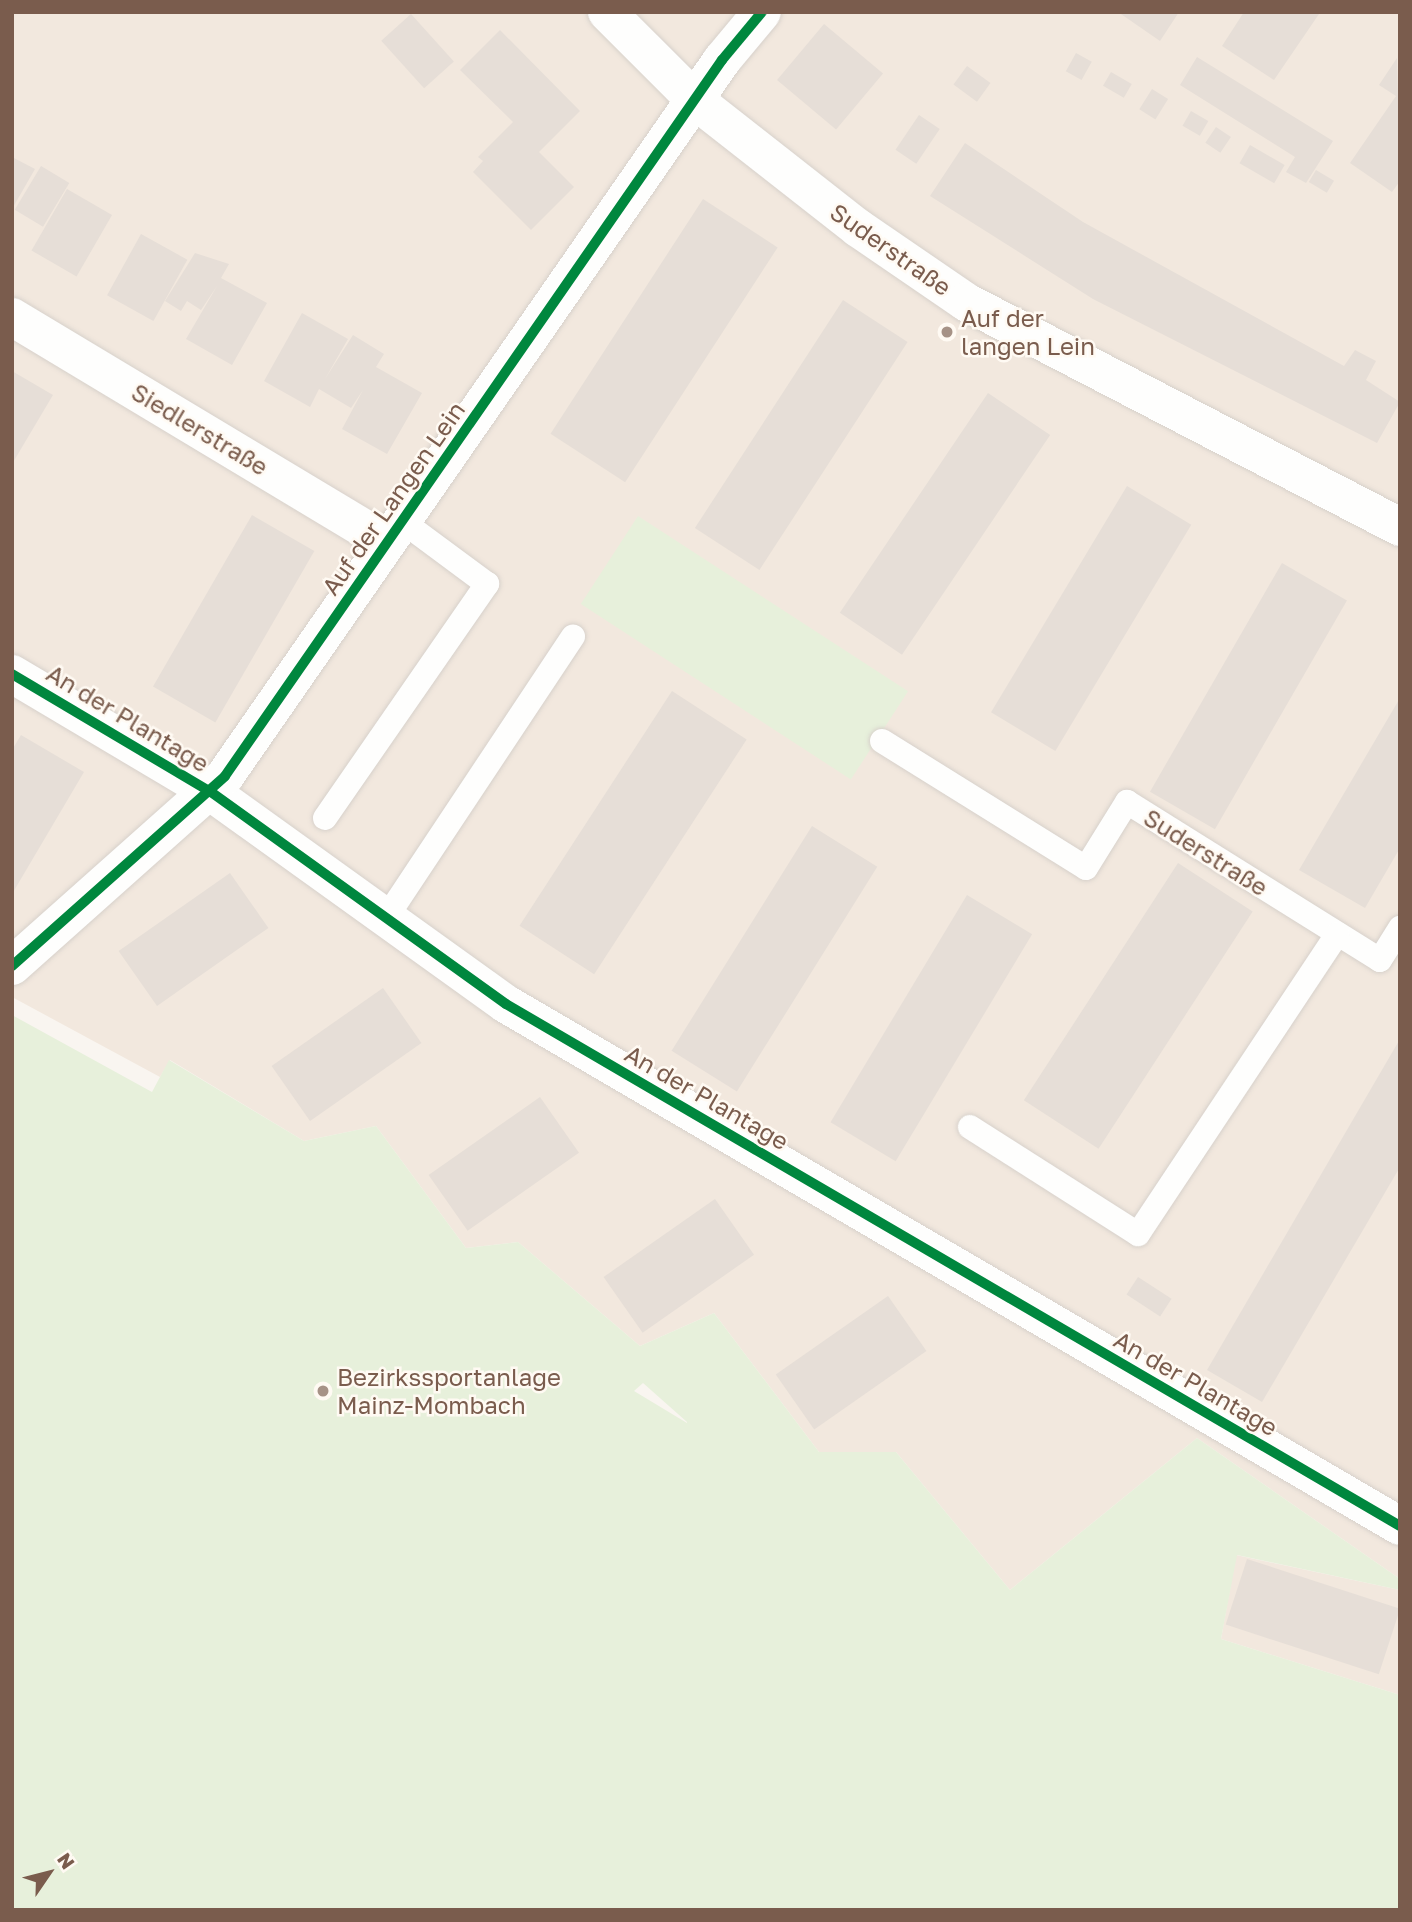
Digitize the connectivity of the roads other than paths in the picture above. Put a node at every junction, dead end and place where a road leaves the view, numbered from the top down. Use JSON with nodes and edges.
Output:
{"nodes":[{"id":1,"x":607,"y":12,"type":"edge"},
{"id":2,"x":762,"y":12,"type":"edge"},
{"id":3,"x":696,"y":102,"type":"junction"},
{"id":4,"x":12,"y":317,"type":"edge"},
{"id":5,"x":1400,"y":527,"type":"edge"},
{"id":6,"x":395,"y":531,"type":"junction"},
{"id":7,"x":573,"y":637,"type":"dead end"},
{"id":8,"x":12,"y":674,"type":"edge"},
{"id":9,"x":882,"y":741,"type":"dead end"},
{"id":10,"x":211,"y":792,"type":"junction"},
{"id":11,"x":324,"y":818,"type":"dead end"},
{"id":12,"x":387,"y":918,"type":"junction"},
{"id":13,"x":1400,"y":928,"type":"edge"},
{"id":14,"x":1337,"y":934,"type":"junction"},
{"id":15,"x":12,"y":966,"type":"edge"},
{"id":16,"x":970,"y":1127,"type":"dead end"},
{"id":17,"x":1400,"y":1526,"type":"edge"}],
"edges":[{"from":1,"to":3,"type":"street","name":"Suderstraße"},
{"from":2,"to":3,"type":"street","name":"Auf der Langen Lein"},
{"from":3,"to":5,"type":"street","name":"Suderstraße"},
{"from":3,"to":6,"type":"street","name":"Auf der Langen Lein"},
{"from":4,"to":6,"type":"street","name":"Siedlerstraße"},
{"from":6,"to":10,"type":"street","name":"Auf der Langen Lein"},
{"from":6,"to":11,"type":"lane"},
{"from":7,"to":12,"type":"lane"},
{"from":8,"to":10,"type":"street","name":"An der Plantage"},
{"from":9,"to":14,"type":"lane","name":"Suderstraße"},
{"from":10,"to":12,"type":"street","name":"An der Plantage"},
{"from":10,"to":15,"type":"street","name":"Auf der Langen Lein"},
{"from":12,"to":17,"type":"street","name":"An der Plantage"},
{"from":13,"to":14,"type":"lane","name":"Suderstraße"},
{"from":14,"to":16,"type":"lane"}]}
